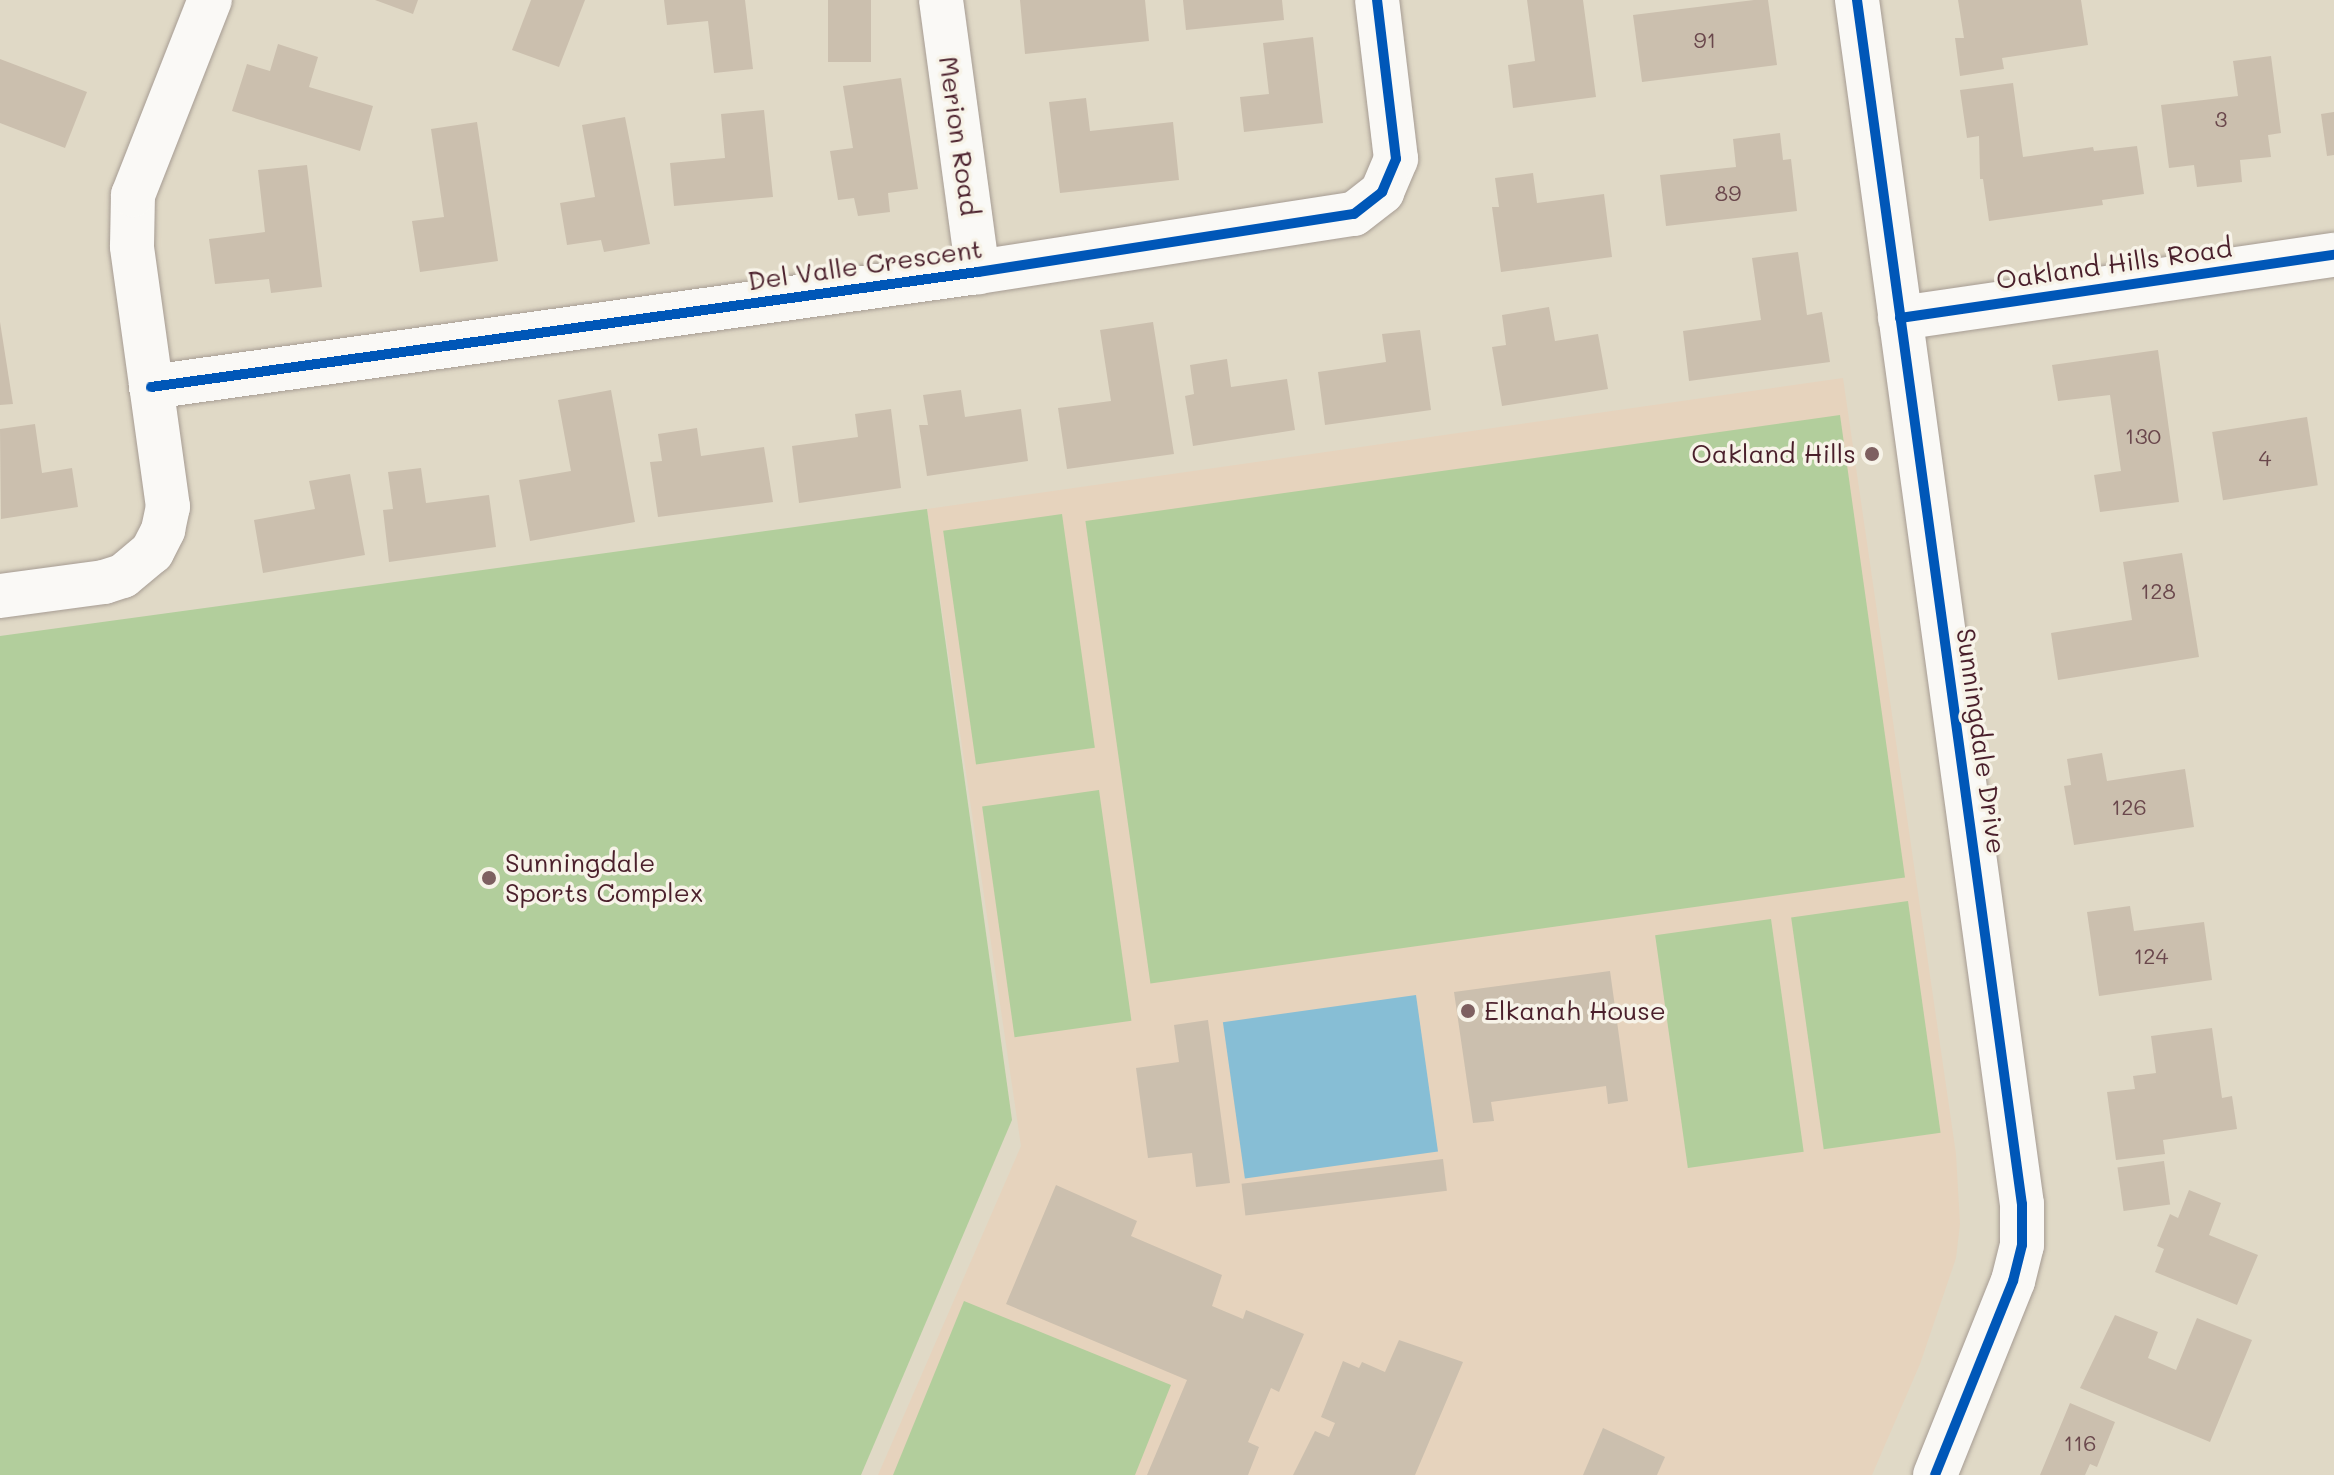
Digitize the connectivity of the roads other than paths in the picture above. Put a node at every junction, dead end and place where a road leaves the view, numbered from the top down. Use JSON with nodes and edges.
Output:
{"nodes":[{"id":1,"x":210,"y":0,"type":"edge"},
{"id":2,"x":941,"y":0,"type":"edge"},
{"id":3,"x":1377,"y":0,"type":"edge"},
{"id":4,"x":1857,"y":0,"type":"edge"},
{"id":5,"x":2334,"y":255,"type":"edge"},
{"id":6,"x":978,"y":272,"type":"junction"},
{"id":7,"x":1900,"y":318,"type":"junction"},
{"id":8,"x":151,"y":387,"type":"junction"},
{"id":9,"x":0,"y":596,"type":"edge"},
{"id":10,"x":1935,"y":1475,"type":"edge"}],
"edges":[{"from":1,"to":8,"type":"street"},
{"from":2,"to":6,"type":"street","name":"Merion Road"},
{"from":3,"to":6,"type":"street","name":"Del Valle Crescent"},
{"from":4,"to":7,"type":"street","name":"Sunningdale Drive"},
{"from":5,"to":7,"type":"street","name":"Oakland Hills Road"},
{"from":6,"to":8,"type":"street","name":"Del Valle Crescent"},
{"from":7,"to":10,"type":"street","name":"Sunningdale Drive"},
{"from":8,"to":9,"type":"street"}]}
